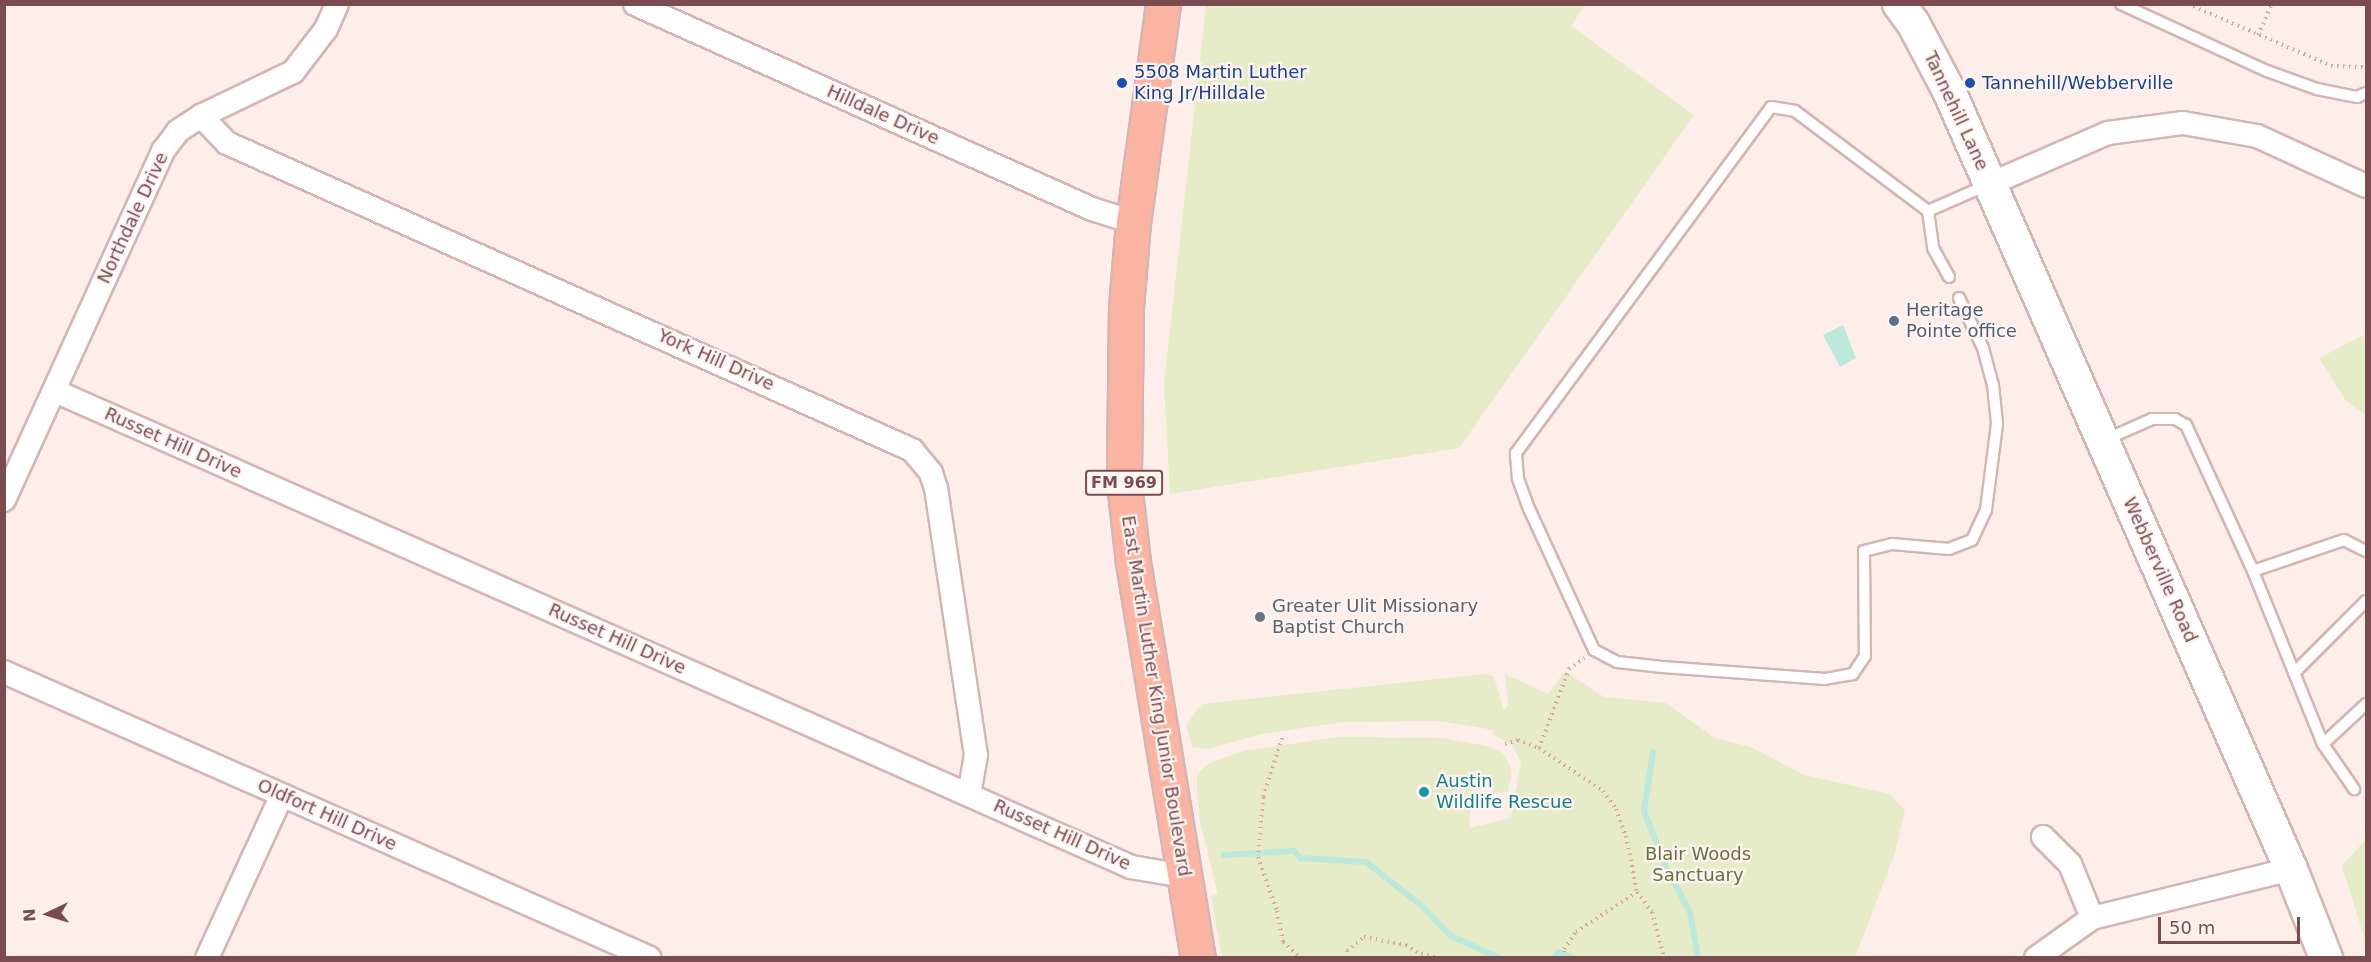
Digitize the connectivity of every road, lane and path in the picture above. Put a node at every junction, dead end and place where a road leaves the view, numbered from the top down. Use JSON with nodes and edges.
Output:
{"nodes":[{"id":1,"x":337,"y":4,"type":"edge"},
{"id":2,"x":635,"y":4,"type":"edge"},
{"id":3,"x":1163,"y":4,"type":"edge"},
{"id":4,"x":2121,"y":4,"type":"edge"},
{"id":5,"x":2188,"y":4,"type":"edge"},
{"id":6,"x":2271,"y":4,"type":"edge"},
{"id":7,"x":1903,"y":6,"type":"edge"},
{"id":8,"x":2258,"y":35,"type":"junction"},
{"id":9,"x":2367,"y":68,"type":"edge"},
{"id":10,"x":2367,"y":93,"type":"edge"},
{"id":11,"x":201,"y":117,"type":"junction"},
{"id":12,"x":1990,"y":184,"type":"junction"},
{"id":13,"x":2367,"y":186,"type":"edge"},
{"id":14,"x":1928,"y":211,"type":"junction"},
{"id":15,"x":1133,"y":222,"type":"junction"},
{"id":16,"x":1949,"y":278,"type":"dead end"},
{"id":17,"x":1959,"y":298,"type":"dead end"},
{"id":18,"x":55,"y":391,"type":"junction"},
{"id":19,"x":2103,"y":440,"type":"junction"},
{"id":20,"x":4,"y":500,"type":"edge"},
{"id":21,"x":2367,"y":551,"type":"edge"},
{"id":22,"x":2253,"y":571,"type":"junction"},
{"id":23,"x":2367,"y":601,"type":"edge"},
{"id":24,"x":1594,"y":650,"type":"junction"},
{"id":25,"x":4,"y":672,"type":"edge"},
{"id":26,"x":2294,"y":673,"type":"junction"},
{"id":27,"x":2367,"y":704,"type":"edge"},
{"id":28,"x":1281,"y":738,"type":"dead end"},
{"id":29,"x":1505,"y":744,"type":"dead end"},
{"id":30,"x":2323,"y":744,"type":"junction"},
{"id":31,"x":1539,"y":748,"type":"junction"},
{"id":32,"x":2354,"y":789,"type":"dead end"},
{"id":33,"x":969,"y":794,"type":"junction"},
{"id":34,"x":282,"y":795,"type":"junction"},
{"id":35,"x":2043,"y":837,"type":"dead end"},
{"id":36,"x":2291,"y":869,"type":"junction"},
{"id":37,"x":1184,"y":876,"type":"junction"},
{"id":38,"x":1637,"y":892,"type":"junction"},
{"id":39,"x":2092,"y":918,"type":"junction"},
{"id":40,"x":207,"y":957,"type":"edge"},
{"id":41,"x":650,"y":957,"type":"edge"},
{"id":42,"x":1198,"y":957,"type":"edge"},
{"id":43,"x":1301,"y":957,"type":"edge"},
{"id":44,"x":1348,"y":957,"type":"edge"},
{"id":45,"x":1438,"y":957,"type":"edge"},
{"id":46,"x":1470,"y":957,"type":"edge"},
{"id":47,"x":1481,"y":957,"type":"edge"},
{"id":48,"x":1564,"y":957,"type":"edge"},
{"id":49,"x":1665,"y":957,"type":"edge"},
{"id":50,"x":2036,"y":957,"type":"edge"},
{"id":51,"x":2326,"y":957,"type":"edge"}],
"edges":[{"from":1,"to":11,"type":"street","name":"Northdale Drive"},
{"from":2,"to":15,"type":"street","name":"Hilldale Drive"},
{"from":3,"to":15,"type":"main road","name":"East Martin Luther King Junior Boulevard","number":"FM 969"},
{"from":4,"to":10,"type":"lane"},
{"from":5,"to":8,"type":"path"},
{"from":6,"to":8,"type":"path"},
{"from":7,"to":12,"type":"street","name":"Tannehill Lane"},
{"from":8,"to":9,"type":"path"},
{"from":11,"to":18,"type":"street","name":"Northdale Drive"},
{"from":11,"to":33,"type":"street","name":"York Hill Drive"},
{"from":12,"to":13,"type":"street","name":"Tannehill Lane"},
{"from":12,"to":14,"type":"lane"},
{"from":12,"to":19,"type":"street","name":"Webberville Road"},
{"from":14,"to":16,"type":"lane"},
{"from":14,"to":24,"type":"lane"},
{"from":15,"to":37,"type":"main road","name":"East Martin Luther King Junior Boulevard","number":"FM 969"},
{"from":17,"to":24,"type":"lane"},
{"from":18,"to":20,"type":"street","name":"Northdale Drive"},
{"from":18,"to":33,"type":"street","name":"Russet Hill Drive"},
{"from":19,"to":22,"type":"lane"},
{"from":19,"to":36,"type":"street","name":"Webberville Road"},
{"from":21,"to":22,"type":"lane"},
{"from":22,"to":26,"type":"lane"},
{"from":23,"to":26,"type":"lane"},
{"from":24,"to":31,"type":"path"},
{"from":25,"to":34,"type":"street","name":"Oldfort Hill Drive"},
{"from":26,"to":30,"type":"lane"},
{"from":27,"to":30,"type":"lane"},
{"from":28,"to":43,"type":"path"},
{"from":29,"to":31,"type":"path"},
{"from":30,"to":32,"type":"lane"},
{"from":31,"to":38,"type":"path"},
{"from":33,"to":37,"type":"street","name":"Russet Hill Drive"},
{"from":34,"to":40,"type":"street"},
{"from":34,"to":41,"type":"street","name":"Oldfort Hill Drive"},
{"from":35,"to":39,"type":"street"},
{"from":36,"to":39,"type":"street"},
{"from":36,"to":51,"type":"street","name":"Webberville Road"},
{"from":37,"to":42,"type":"main road","name":"East Martin Luther King Junior Boulevard","number":"FM 969"},
{"from":38,"to":48,"type":"path"},
{"from":38,"to":49,"type":"path"},
{"from":39,"to":50,"type":"street"},
{"from":44,"to":45,"type":"path"},
{"from":46,"to":47,"type":"path"}]}
